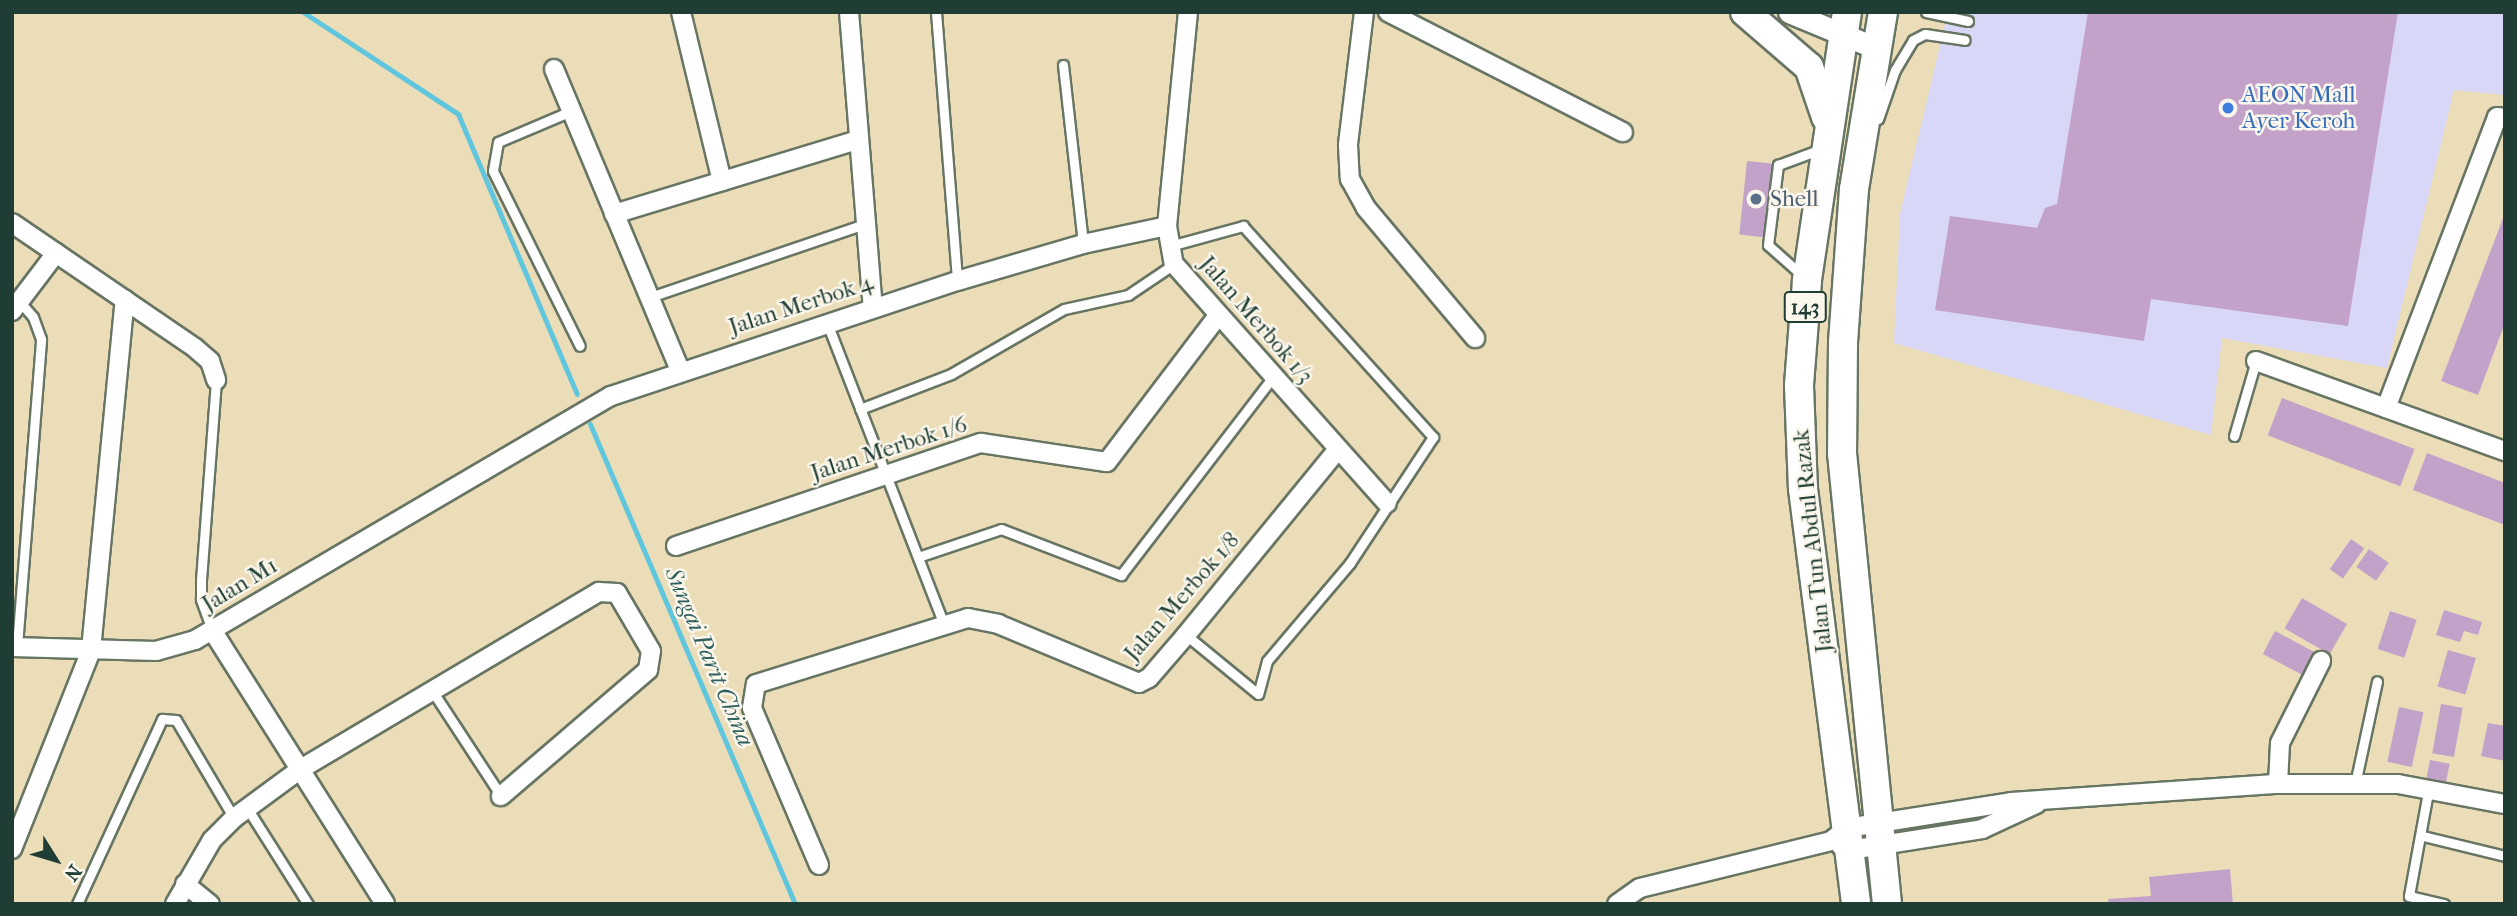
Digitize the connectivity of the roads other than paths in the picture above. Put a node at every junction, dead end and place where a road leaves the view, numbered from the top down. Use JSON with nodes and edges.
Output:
{"nodes":[{"id":1,"x":681,"y":12,"type":"edge"},
{"id":2,"x":849,"y":12,"type":"edge"},
{"id":3,"x":936,"y":12,"type":"edge"},
{"id":4,"x":1188,"y":12,"type":"edge"},
{"id":5,"x":1364,"y":12,"type":"edge"},
{"id":6,"x":1388,"y":12,"type":"edge"},
{"id":7,"x":1745,"y":12,"type":"edge"},
{"id":8,"x":1789,"y":12,"type":"edge"},
{"id":9,"x":1883,"y":12,"type":"edge"},
{"id":10,"x":1926,"y":12,"type":"edge"},
{"id":11,"x":1968,"y":21,"type":"dead end"},
{"id":12,"x":1845,"y":24,"type":"edge"},
{"id":13,"x":1965,"y":40,"type":"dead end"},
{"id":14,"x":1876,"y":48,"type":"junction"},
{"id":15,"x":1063,"y":65,"type":"dead end"},
{"id":16,"x":554,"y":69,"type":"dead end"},
{"id":17,"x":571,"y":111,"type":"junction"},
{"id":18,"x":2505,"y":118,"type":"edge"},
{"id":19,"x":1623,"y":131,"type":"dead end"},
{"id":20,"x":1827,"y":137,"type":"junction"},
{"id":21,"x":858,"y":140,"type":"junction"},
{"id":22,"x":722,"y":181,"type":"junction"},
{"id":23,"x":1854,"y":189,"type":"junction"},
{"id":24,"x":614,"y":214,"type":"junction"},
{"id":25,"x":12,"y":223,"type":"edge"},
{"id":26,"x":864,"y":224,"type":"junction"},
{"id":27,"x":1167,"y":226,"type":"junction"},
{"id":28,"x":1083,"y":244,"type":"junction"},
{"id":29,"x":1168,"y":246,"type":"junction"},
{"id":30,"x":56,"y":253,"type":"junction"},
{"id":31,"x":1174,"y":264,"type":"junction"},
{"id":32,"x":957,"y":281,"type":"junction"},
{"id":33,"x":1807,"y":281,"type":"junction"},
{"id":34,"x":650,"y":297,"type":"junction"},
{"id":35,"x":125,"y":300,"type":"junction"},
{"id":36,"x":16,"y":306,"type":"edge"},
{"id":37,"x":873,"y":308,"type":"junction"},
{"id":38,"x":1218,"y":316,"type":"junction"},
{"id":39,"x":827,"y":323,"type":"junction"},
{"id":40,"x":1475,"y":338,"type":"dead end"},
{"id":41,"x":580,"y":346,"type":"dead end"},
{"id":42,"x":2256,"y":361,"type":"joint"},
{"id":43,"x":680,"y":370,"type":"junction"},
{"id":44,"x":1273,"y":377,"type":"junction"},
{"id":45,"x":216,"y":380,"type":"joint"},
{"id":46,"x":2386,"y":408,"type":"junction"},
{"id":47,"x":860,"y":409,"type":"junction"},
{"id":48,"x":2234,"y":436,"type":"dead end"},
{"id":49,"x":1338,"y":449,"type":"junction"},
{"id":50,"x":2505,"y":451,"type":"edge"},
{"id":51,"x":886,"y":475,"type":"junction"},
{"id":52,"x":468,"y":477,"type":"joint"},
{"id":53,"x":1387,"y":503,"type":"junction"},
{"id":54,"x":676,"y":546,"type":"dead end"},
{"id":55,"x":918,"y":557,"type":"junction"},
{"id":56,"x":944,"y":625,"type":"junction"},
{"id":57,"x":212,"y":630,"type":"junction"},
{"id":58,"x":1185,"y":635,"type":"junction"},
{"id":59,"x":14,"y":647,"type":"edge"},
{"id":60,"x":91,"y":650,"type":"junction"},
{"id":61,"x":2320,"y":661,"type":"dead end"},
{"id":62,"x":2377,"y":681,"type":"dead end"},
{"id":63,"x":433,"y":692,"type":"junction"},
{"id":64,"x":299,"y":770,"type":"junction"},
{"id":65,"x":2278,"y":784,"type":"junction"},
{"id":66,"x":2355,"y":784,"type":"junction"},
{"id":67,"x":2428,"y":792,"type":"junction"},
{"id":68,"x":501,"y":796,"type":"joint"},
{"id":69,"x":2046,"y":799,"type":"junction"},
{"id":70,"x":2504,"y":800,"type":"edge"},
{"id":71,"x":240,"y":813,"type":"junction"},
{"id":72,"x":1878,"y":833,"type":"junction"},
{"id":73,"x":2423,"y":836,"type":"junction"},
{"id":74,"x":1843,"y":840,"type":"junction"},
{"id":75,"x":12,"y":849,"type":"edge"},
{"id":76,"x":2505,"y":856,"type":"edge"},
{"id":77,"x":819,"y":865,"type":"dead end"},
{"id":78,"x":185,"y":884,"type":"junction"},
{"id":79,"x":76,"y":904,"type":"edge"},
{"id":80,"x":175,"y":904,"type":"edge"},
{"id":81,"x":210,"y":904,"type":"edge"},
{"id":82,"x":308,"y":904,"type":"edge"},
{"id":83,"x":385,"y":904,"type":"edge"},
{"id":84,"x":1617,"y":904,"type":"edge"},
{"id":85,"x":1856,"y":904,"type":"edge"},
{"id":86,"x":1887,"y":904,"type":"edge"},
{"id":87,"x":2444,"y":904,"type":"edge"}],
"edges":[{"from":1,"to":22,"type":"street"},
{"from":2,"to":21,"type":"street"},
{"from":3,"to":32,"type":"lane"},
{"from":4,"to":27,"type":"street","name":"Jalan Merbok 1/3"},
{"from":5,"to":40,"type":"street"},
{"from":6,"to":19,"type":"street"},
{"from":7,"to":20,"type":"highway"},
{"from":8,"to":12,"type":"street"},
{"from":9,"to":14,"type":"highway","name":"Jalan Tun Abdul Razak","number":"143"},
{"from":10,"to":11,"type":"lane"},
{"from":12,"to":14,"type":"street"},
{"from":12,"to":20,"type":"highway","name":"Jalan Tun Abdul Razak","number":"143"},
{"from":13,"to":23,"type":"lane"},
{"from":14,"to":23,"type":"highway","name":"Jalan Tun Abdul Razak","number":"143"},
{"from":15,"to":28,"type":"lane"},
{"from":16,"to":17,"type":"street"},
{"from":17,"to":24,"type":"street"},
{"from":17,"to":41,"type":"lane"},
{"from":18,"to":46,"type":"street"},
{"from":20,"to":33,"type":"highway","name":"Jalan Tun Abdul Razak","number":"143"},
{"from":20,"to":33,"type":"lane"},
{"from":21,"to":22,"type":"street"},
{"from":21,"to":26,"type":"street"},
{"from":22,"to":24,"type":"street"},
{"from":23,"to":72,"type":"highway","name":"Jalan Tun Abdul Razak","number":"143"},
{"from":24,"to":34,"type":"street"},
{"from":25,"to":30,"type":"street"},
{"from":26,"to":34,"type":"lane"},
{"from":26,"to":37,"type":"street"},
{"from":27,"to":28,"type":"street","name":"Jalan Merbok 4"},
{"from":27,"to":29,"type":"street","name":"Jalan Merbok 1/3"},
{"from":28,"to":32,"type":"street","name":"Jalan Merbok 4"},
{"from":29,"to":31,"type":"street","name":"Jalan Merbok 1/3"},
{"from":29,"to":53,"type":"lane"},
{"from":30,"to":35,"type":"street"},
{"from":30,"to":36,"type":"street"},
{"from":31,"to":38,"type":"street","name":"Jalan Merbok 1/3"},
{"from":31,"to":47,"type":"lane"},
{"from":32,"to":37,"type":"street","name":"Jalan Merbok 4"},
{"from":33,"to":74,"type":"highway","name":"Jalan Tun Abdul Razak","number":"143"},
{"from":34,"to":43,"type":"street"},
{"from":35,"to":45,"type":"street"},
{"from":35,"to":60,"type":"street"},
{"from":36,"to":59,"type":"lane"},
{"from":37,"to":39,"type":"street","name":"Jalan Merbok 4"},
{"from":38,"to":44,"type":"street","name":"Jalan Merbok 1/3"},
{"from":38,"to":51,"type":"street","name":"Jalan Merbok 1/6"},
{"from":39,"to":43,"type":"street","name":"Jalan Merbok 4"},
{"from":39,"to":47,"type":"lane"},
{"from":42,"to":46,"type":"street"},
{"from":42,"to":48,"type":"lane"},
{"from":43,"to":52,"type":"street","name":"Jalan Merbok 4"},
{"from":44,"to":49,"type":"street","name":"Jalan Merbok 1/3"},
{"from":44,"to":55,"type":"lane"},
{"from":45,"to":57,"type":"lane"},
{"from":46,"to":50,"type":"street"},
{"from":47,"to":51,"type":"lane"},
{"from":49,"to":53,"type":"street","name":"Jalan Merbok 1/3"},
{"from":49,"to":58,"type":"street","name":"Jalan Merbok 1/8"},
{"from":51,"to":54,"type":"street","name":"Jalan Merbok 1/6"},
{"from":51,"to":55,"type":"lane"},
{"from":52,"to":57,"type":"street","name":"Jalan M1"},
{"from":53,"to":58,"type":"lane"},
{"from":55,"to":56,"type":"lane"},
{"from":56,"to":58,"type":"street","name":"Jalan Merbok 1/8"},
{"from":56,"to":77,"type":"street","name":"Jalan Merbok 1/8"},
{"from":57,"to":60,"type":"street","name":"Jalan M1"},
{"from":57,"to":64,"type":"street"},
{"from":59,"to":60,"type":"street","name":"Jalan M1"},
{"from":60,"to":75,"type":"street"},
{"from":61,"to":65,"type":"street"},
{"from":62,"to":66,"type":"lane"},
{"from":63,"to":64,"type":"street"},
{"from":63,"to":68,"type":"lane"},
{"from":63,"to":68,"type":"street"},
{"from":64,"to":71,"type":"street"},
{"from":64,"to":83,"type":"street"},
{"from":65,"to":66,"type":"street"},
{"from":65,"to":69,"type":"street"},
{"from":66,"to":67,"type":"street"},
{"from":67,"to":70,"type":"street"},
{"from":67,"to":73,"type":"lane"},
{"from":69,"to":72,"type":"street"},
{"from":69,"to":72,"type":"street"},
{"from":71,"to":78,"type":"street"},
{"from":71,"to":79,"type":"lane"},
{"from":71,"to":82,"type":"lane"},
{"from":72,"to":74,"type":"street"},
{"from":72,"to":86,"type":"highway","name":"Jalan Tun Abdul Razak","number":"143"},
{"from":73,"to":76,"type":"lane"},
{"from":73,"to":87,"type":"lane"},
{"from":74,"to":84,"type":"street"},
{"from":74,"to":85,"type":"highway","name":"Jalan Tun Abdul Razak","number":"143"},
{"from":78,"to":80,"type":"street"},
{"from":78,"to":81,"type":"street"}]}
